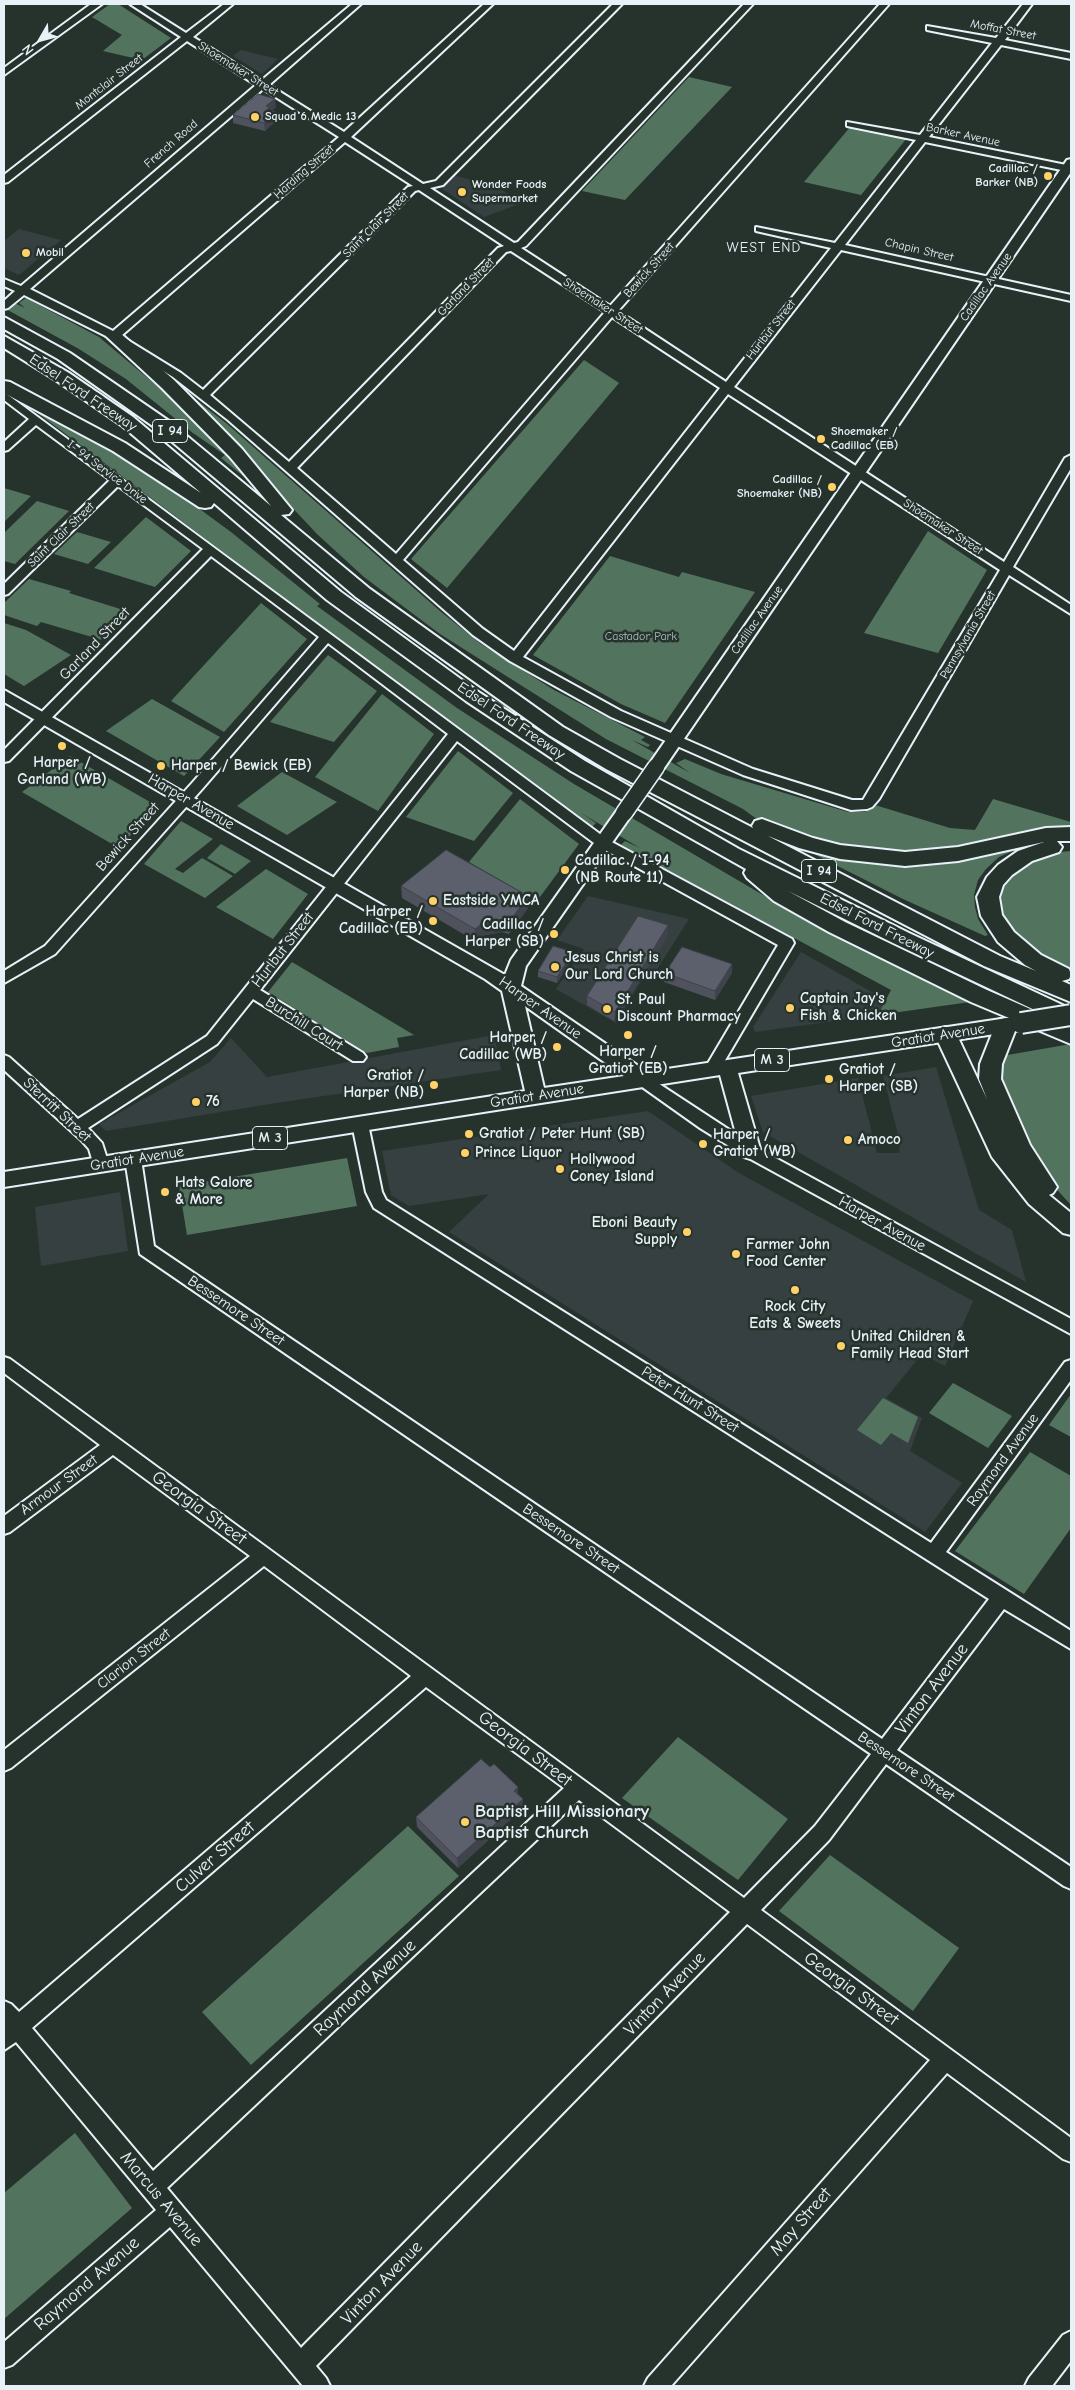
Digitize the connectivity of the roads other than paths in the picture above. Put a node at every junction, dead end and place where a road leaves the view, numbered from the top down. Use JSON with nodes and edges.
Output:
{"nodes":[{"id":1,"x":98,"y":4,"type":"edge"},
{"id":2,"x":134,"y":4,"type":"edge"},
{"id":3,"x":229,"y":4,"type":"edge"},
{"id":4,"x":357,"y":4,"type":"edge"},
{"id":5,"x":489,"y":4,"type":"edge"},
{"id":6,"x":618,"y":4,"type":"edge"},
{"id":7,"x":749,"y":4,"type":"edge"},
{"id":8,"x":885,"y":4,"type":"edge"},
{"id":9,"x":1028,"y":4,"type":"edge"},
{"id":10,"x":930,"y":28,"type":"dead end"},
{"id":11,"x":186,"y":37,"type":"junction"},
{"id":12,"x":998,"y":42,"type":"junction"},
{"id":13,"x":1071,"y":56,"type":"edge"},
{"id":14,"x":4,"y":72,"type":"edge"},
{"id":15,"x":262,"y":84,"type":"junction"},
{"id":16,"x":850,"y":124,"type":"dead end"},
{"id":17,"x":345,"y":137,"type":"junction"},
{"id":18,"x":922,"y":139,"type":"junction"},
{"id":19,"x":1070,"y":167,"type":"edge"},
{"id":20,"x":4,"y":180,"type":"edge"},
{"id":21,"x":423,"y":187,"type":"junction"},
{"id":22,"x":760,"y":229,"type":"dead end"},
{"id":23,"x":513,"y":246,"type":"junction"},
{"id":24,"x":837,"y":246,"type":"junction"},
{"id":25,"x":990,"y":280,"type":"junction"},
{"id":26,"x":4,"y":282,"type":"edge"},
{"id":27,"x":23,"y":290,"type":"junction"},
{"id":28,"x":1071,"y":298,"type":"edge"},
{"id":29,"x":6,"y":304,"type":"edge"},
{"id":30,"x":611,"y":312,"type":"junction"},
{"id":31,"x":4,"y":322,"type":"edge"},
{"id":32,"x":114,"y":336,"type":"junction"},
{"id":33,"x":4,"y":341,"type":"edge"},
{"id":34,"x":4,"y":386,"type":"edge"},
{"id":35,"x":727,"y":387,"type":"junction"},
{"id":36,"x":4,"y":395,"type":"edge"},
{"id":37,"x":204,"y":396,"type":"junction"},
{"id":38,"x":36,"y":419,"type":"junction"},
{"id":39,"x":4,"y":448,"type":"edge"},
{"id":40,"x":1071,"y":458,"type":"edge"},
{"id":41,"x":290,"y":468,"type":"junction"},
{"id":42,"x":858,"y":472,"type":"junction"},
{"id":43,"x":118,"y":480,"type":"junction"},
{"id":44,"x":274,"y":547,"type":"junction"},
{"id":45,"x":209,"y":550,"type":"junction"},
{"id":46,"x":320,"y":556,"type":"junction"},
{"id":47,"x":396,"y":561,"type":"junction"},
{"id":48,"x":1007,"y":568,"type":"junction"},
{"id":49,"x":4,"y":591,"type":"edge"},
{"id":50,"x":1071,"y":610,"type":"edge"},
{"id":51,"x":326,"y":637,"type":"junction"},
{"id":52,"x":515,"y":658,"type":"junction"},
{"id":53,"x":4,"y":695,"type":"edge"},
{"id":54,"x":45,"y":718,"type":"junction"},
{"id":55,"x":455,"y":734,"type":"junction"},
{"id":56,"x":674,"y":740,"type":"junction"},
{"id":57,"x":4,"y":758,"type":"edge"},
{"id":58,"x":612,"y":764,"type":"junction"},
{"id":59,"x":185,"y":798,"type":"junction"},
{"id":60,"x":860,"y":806,"type":"joint"},
{"id":61,"x":1071,"y":834,"type":"edge"},
{"id":62,"x":603,"y":843,"type":"junction"},
{"id":63,"x":1071,"y":844,"type":"edge"},
{"id":64,"x":732,"y":854,"type":"junction"},
{"id":65,"x":336,"y":884,"type":"junction"},
{"id":66,"x":4,"y":978,"type":"edge"},
{"id":67,"x":1071,"y":979,"type":"edge"},
{"id":68,"x":511,"y":988,"type":"junction"},
{"id":69,"x":251,"y":991,"type":"junction"},
{"id":70,"x":1071,"y":994,"type":"edge"},
{"id":71,"x":1071,"y":1016,"type":"edge"},
{"id":72,"x":1014,"y":1024,"type":"junction"},
{"id":73,"x":946,"y":1035,"type":"junction"},
{"id":74,"x":1071,"y":1036,"type":"edge"},
{"id":75,"x":358,"y":1057,"type":"dead end"},
{"id":76,"x":4,"y":1061,"type":"edge"},
{"id":77,"x":719,"y":1069,"type":"junction"},
{"id":78,"x":644,"y":1080,"type":"junction"},
{"id":79,"x":536,"y":1096,"type":"junction"},
{"id":80,"x":360,"y":1124,"type":"junction"},
{"id":81,"x":77,"y":1127,"type":"junction"},
{"id":82,"x":751,"y":1152,"type":"junction"},
{"id":83,"x":133,"y":1159,"type":"junction"},
{"id":84,"x":100,"y":1165,"type":"junction"},
{"id":85,"x":4,"y":1180,"type":"edge"},
{"id":86,"x":1071,"y":1211,"type":"edge"},
{"id":87,"x":1071,"y":1226,"type":"edge"},
{"id":88,"x":1071,"y":1327,"type":"edge"},
{"id":89,"x":4,"y":1364,"type":"edge"},
{"id":90,"x":1071,"y":1366,"type":"edge"},
{"id":91,"x":114,"y":1445,"type":"junction"},
{"id":92,"x":4,"y":1526,"type":"edge"},
{"id":93,"x":934,"y":1554,"type":"junction"},
{"id":94,"x":264,"y":1555,"type":"junction"},
{"id":95,"x":1002,"y":1597,"type":"junction"},
{"id":96,"x":1071,"y":1641,"type":"edge"},
{"id":97,"x":426,"y":1675,"type":"junction"},
{"id":98,"x":884,"y":1752,"type":"junction"},
{"id":99,"x":4,"y":1762,"type":"edge"},
{"id":100,"x":578,"y":1788,"type":"junction"},
{"id":101,"x":1071,"y":1879,"type":"edge"},
{"id":102,"x":745,"y":1912,"type":"junction"},
{"id":103,"x":8,"y":2026,"type":"edge"},
{"id":104,"x":946,"y":2058,"type":"junction"},
{"id":105,"x":1071,"y":2150,"type":"edge"},
{"id":106,"x":152,"y":2187,"type":"junction"},
{"id":107,"x":171,"y":2211,"type":"junction"},
{"id":108,"x":1071,"y":2343,"type":"edge"},
{"id":109,"x":4,"y":2357,"type":"edge"},
{"id":110,"x":300,"y":2366,"type":"junction"},
{"id":111,"x":318,"y":2386,"type":"edge"},
{"id":112,"x":656,"y":2386,"type":"edge"},
{"id":113,"x":1037,"y":2386,"type":"edge"}],
"edges":[{"from":1,"to":14,"type":"street"},
{"from":2,"to":11,"type":"street","name":"Shoemaker Street"},
{"from":3,"to":11,"type":"street","name":"Montclair Street"},
{"from":4,"to":15,"type":"street","name":"French Road"},
{"from":5,"to":17,"type":"street","name":"Harding Street"},
{"from":6,"to":21,"type":"street","name":"Saint Clair Street"},
{"from":7,"to":23,"type":"street","name":"Garland Street"},
{"from":8,"to":30,"type":"street","name":"Bewick Street"},
{"from":9,"to":12,"type":"street","name":"Hurlbut Street"},
{"from":10,"to":12,"type":"street","name":"Moffat Street"},
{"from":11,"to":15,"type":"street","name":"Shoemaker Street"},
{"from":11,"to":20,"type":"street","name":"Montclair Street"},
{"from":12,"to":13,"type":"street","name":"Moffat Street"},
{"from":12,"to":18,"type":"street","name":"Hurlbut Street"},
{"from":15,"to":17,"type":"street","name":"Shoemaker Street"},
{"from":15,"to":27,"type":"street","name":"French Road"},
{"from":16,"to":18,"type":"street","name":"Barker Avenue"},
{"from":17,"to":21,"type":"street","name":"Shoemaker Street"},
{"from":17,"to":32,"type":"street","name":"Harding Street"},
{"from":18,"to":19,"type":"street","name":"Barker Avenue"},
{"from":18,"to":24,"type":"street","name":"Hurlbut Street"},
{"from":19,"to":25,"type":"main road","name":"Cadillac Avenue"},
{"from":21,"to":23,"type":"street","name":"Shoemaker Street"},
{"from":21,"to":37,"type":"street","name":"Saint Clair Street"},
{"from":22,"to":24,"type":"street","name":"Chapin Street"},
{"from":23,"to":30,"type":"street","name":"Shoemaker Street"},
{"from":23,"to":41,"type":"street","name":"Garland Street"},
{"from":24,"to":25,"type":"street","name":"Chapin Street"},
{"from":24,"to":35,"type":"street","name":"Hurlbut Street"},
{"from":25,"to":28,"type":"street","name":"Chapin Street"},
{"from":25,"to":42,"type":"main road","name":"Cadillac Avenue"},
{"from":26,"to":27,"type":"street"},
{"from":27,"to":29,"type":"street","name":"French Road"},
{"from":27,"to":32,"type":"street"},
{"from":30,"to":35,"type":"street","name":"Shoemaker Street"},
{"from":30,"to":47,"type":"street","name":"Bewick Street"},
{"from":31,"to":46,"type":"highway","name":"Edsel Ford Freeway","number":"I 94"},
{"from":32,"to":37,"type":"street"},
{"from":32,"to":46,"type":"highway"},
{"from":33,"to":44,"type":"highway","name":"Edsel Ford Freeway","number":"I 94"},
{"from":34,"to":44,"type":"highway"},
{"from":35,"to":42,"type":"street","name":"Shoemaker Street"},
{"from":35,"to":52,"type":"street","name":"Hurlbut Street"},
{"from":36,"to":38,"type":"street","name":"I- 94 Service Drive"},
{"from":37,"to":41,"type":"street"},
{"from":38,"to":39,"type":"street"},
{"from":38,"to":43,"type":"street","name":"I- 94 Service Drive"},
{"from":40,"to":48,"type":"street","name":"Pennsylvania Street"},
{"from":41,"to":47,"type":"street"},
{"from":42,"to":48,"type":"street","name":"Shoemaker Street"},
{"from":42,"to":56,"type":"main road","name":"Cadillac Avenue"},
{"from":43,"to":45,"type":"street","name":"I- 94 Service Drive"},
{"from":43,"to":49,"type":"street","name":"Saint Clair Street"},
{"from":44,"to":64,"type":"highway","name":"Edsel Ford Freeway","number":"I 94"},
{"from":45,"to":51,"type":"street"},
{"from":45,"to":54,"type":"street","name":"Garland Street"},
{"from":46,"to":58,"type":"highway","name":"Edsel Ford Freeway","number":"I 94"},
{"from":47,"to":52,"type":"street"},
{"from":48,"to":50,"type":"street","name":"Shoemaker Street"},
{"from":48,"to":60,"type":"street","name":"Pennsylvania Street"},
{"from":51,"to":55,"type":"street"},
{"from":51,"to":59,"type":"street","name":"Bewick Street"},
{"from":52,"to":56,"type":"street"},
{"from":53,"to":54,"type":"main road","name":"Harper Avenue"},
{"from":54,"to":57,"type":"street","name":"Garland Street"},
{"from":54,"to":59,"type":"main road","name":"Harper Avenue"},
{"from":55,"to":62,"type":"street"},
{"from":55,"to":65,"type":"street","name":"Hurlbut Street"},
{"from":56,"to":60,"type":"street"},
{"from":56,"to":62,"type":"main road","name":"Cadillac Avenue","bridge":true},
{"from":58,"to":61,"type":"highway"},
{"from":58,"to":70,"type":"highway","name":"Edsel Ford Freeway","number":"I 94"},
{"from":59,"to":65,"type":"main road","name":"Harper Avenue"},
{"from":59,"to":66,"type":"street","name":"Bewick Street"},
{"from":62,"to":68,"type":"main road","name":"Cadillac Avenue"},
{"from":62,"to":77,"type":"street"},
{"from":63,"to":67,"type":"highway"},
{"from":64,"to":71,"type":"highway","name":"Edsel Ford Freeway","number":"I 94"},
{"from":64,"to":74,"type":"highway"},
{"from":65,"to":68,"type":"main road","name":"Harper Avenue"},
{"from":65,"to":69,"type":"street","name":"Hurlbut Street"},
{"from":68,"to":78,"type":"main road","name":"Harper Avenue"},
{"from":68,"to":79,"type":"main road"},
{"from":69,"to":75,"type":"street","name":"Burchill Court"},
{"from":69,"to":81,"type":"street","name":"Hurlbut Street"},
{"from":71,"to":72,"type":"main road","name":"Gratiot Avenue","number":"M 3","bridge":true},
{"from":72,"to":73,"type":"main road","name":"Gratiot Avenue","number":"M 3"},
{"from":72,"to":86,"type":"highway"},
{"from":73,"to":77,"type":"main road","name":"Gratiot Avenue","number":"M 3"},
{"from":73,"to":87,"type":"highway"},
{"from":76,"to":81,"type":"street","name":"Sterritt Street"},
{"from":77,"to":78,"type":"main road","name":"Gratiot Avenue","number":"M 3"},
{"from":77,"to":82,"type":"main road"},
{"from":78,"to":79,"type":"main road","name":"Gratiot Avenue","number":"M 3"},
{"from":78,"to":82,"type":"street","name":"Harper Avenue"},
{"from":79,"to":80,"type":"main road","name":"Gratiot Avenue","number":"M 3"},
{"from":80,"to":83,"type":"main road","name":"Gratiot Avenue","number":"M 3"},
{"from":80,"to":93,"type":"street","name":"Peter Hunt Street"},
{"from":81,"to":84,"type":"street","name":"Sterritt Street"},
{"from":82,"to":88,"type":"street","name":"Harper Avenue"},
{"from":83,"to":84,"type":"main road","name":"Gratiot Avenue","number":"M 3"},
{"from":83,"to":98,"type":"street","name":"Bessemore Street"},
{"from":84,"to":85,"type":"main road","name":"Gratiot Avenue","number":"M 3"},
{"from":89,"to":91,"type":"street","name":"Georgia Street"},
{"from":90,"to":93,"type":"street","name":"Raymond Avenue"},
{"from":91,"to":92,"type":"street","name":"Armour Street"},
{"from":91,"to":94,"type":"street","name":"Georgia Street"},
{"from":93,"to":95,"type":"street","name":"Peter Hunt Street"},
{"from":94,"to":97,"type":"street","name":"Georgia Street"},
{"from":94,"to":99,"type":"street","name":"Clarion Street"},
{"from":95,"to":96,"type":"street","name":"Peter Hunt Street"},
{"from":95,"to":98,"type":"street","name":"Vinton Avenue"},
{"from":97,"to":100,"type":"street","name":"Georgia Street"},
{"from":97,"to":103,"type":"street","name":"Culver Street"},
{"from":98,"to":101,"type":"street","name":"Bessemore Street"},
{"from":98,"to":102,"type":"street","name":"Vinton Avenue"},
{"from":100,"to":102,"type":"street","name":"Georgia Street"},
{"from":100,"to":106,"type":"street","name":"Raymond Avenue"},
{"from":102,"to":104,"type":"street","name":"Georgia Street"},
{"from":102,"to":110,"type":"street","name":"Vinton Avenue"},
{"from":103,"to":106,"type":"street","name":"Marcus Avenue"},
{"from":104,"to":105,"type":"street","name":"Georgia Street"},
{"from":104,"to":112,"type":"street","name":"May Street"},
{"from":106,"to":107,"type":"street","name":"Marcus Avenue"},
{"from":107,"to":109,"type":"street","name":"Raymond Avenue"},
{"from":107,"to":110,"type":"street","name":"Marcus Avenue"},
{"from":108,"to":113,"type":"street"},
{"from":110,"to":111,"type":"street","name":"Marcus Avenue"}]}
